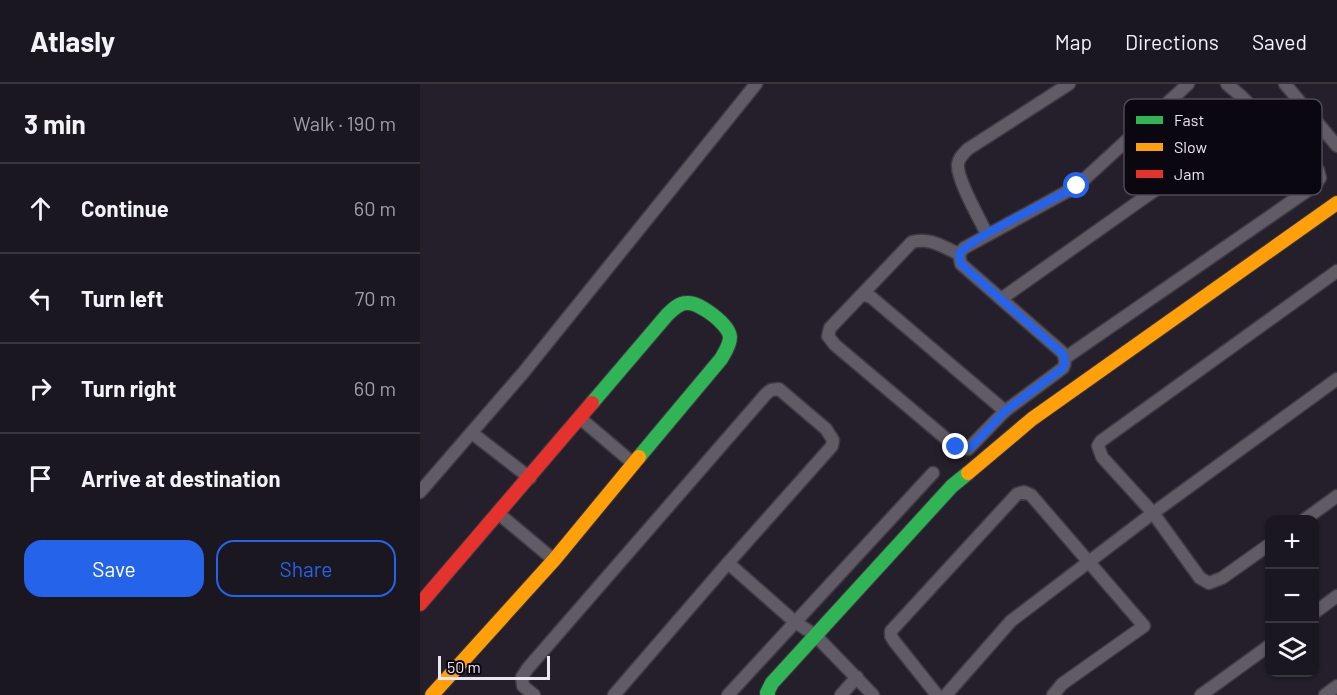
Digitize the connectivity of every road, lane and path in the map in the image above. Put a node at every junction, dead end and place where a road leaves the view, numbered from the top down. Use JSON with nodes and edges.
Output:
{"nodes":[{"id":1,"x":756,"y":84,"type":"edge"},
{"id":2,"x":1069,"y":84,"type":"edge"},
{"id":3,"x":1188,"y":84,"type":"edge"},
{"id":4,"x":1227,"y":84,"type":"edge"},
{"id":5,"x":1285,"y":84,"type":"edge"},
{"id":6,"x":1172,"y":99,"type":"edge"},
{"id":7,"x":1243,"y":99,"type":"edge"},
{"id":8,"x":1298,"y":99,"type":"edge"},
{"id":9,"x":1322,"y":128,"type":"edge"},
{"id":10,"x":1124,"y":143,"type":"edge"},
{"id":11,"x":1337,"y":146,"type":"edge"},
{"id":12,"x":1148,"y":195,"type":"edge"},
{"id":13,"x":1301,"y":195,"type":"edge"},
{"id":14,"x":1337,"y":202,"type":"edge"},
{"id":15,"x":987,"y":234,"type":"junction"},
{"id":16,"x":959,"y":254,"type":"junction"},
{"id":17,"x":1337,"y":271,"type":"edge"},
{"id":18,"x":860,"y":296,"type":"junction"},
{"id":19,"x":1001,"y":299,"type":"junction"},
{"id":20,"x":1065,"y":358,"type":"junction"},
{"id":21,"x":1337,"y":379,"type":"edge"},
{"id":22,"x":1005,"y":411,"type":"junction"},
{"id":23,"x":580,"y":418,"type":"junction"},
{"id":24,"x":472,"y":434,"type":"junction"},
{"id":25,"x":634,"y":464,"type":"junction"},
{"id":26,"x":933,"y":473,"type":"dead end"},
{"id":27,"x":530,"y":478,"type":"junction"},
{"id":28,"x":420,"y":492,"type":"edge"},
{"id":29,"x":1337,"y":496,"type":"edge"},
{"id":30,"x":1153,"y":513,"type":"junction"},
{"id":31,"x":499,"y":514,"type":"junction"},
{"id":32,"x":1310,"y":515,"type":"edge"},
{"id":33,"x":1265,"y":547,"type":"edge"},
{"id":34,"x":554,"y":560,"type":"junction"},
{"id":35,"x":1087,"y":562,"type":"junction"},
{"id":36,"x":728,"y":563,"type":"junction"},
{"id":37,"x":1337,"y":596,"type":"edge"},
{"id":38,"x":420,"y":604,"type":"edge"},
{"id":39,"x":1319,"y":609,"type":"edge"},
{"id":40,"x":795,"y":622,"type":"junction"},
{"id":41,"x":815,"y":635,"type":"junction"},
{"id":42,"x":1265,"y":648,"type":"edge"},
{"id":43,"x":857,"y":677,"type":"junction"},
{"id":44,"x":1337,"y":686,"type":"edge"},
{"id":45,"x":432,"y":695,"type":"edge"},
{"id":46,"x":534,"y":695,"type":"edge"},
{"id":47,"x":614,"y":695,"type":"edge"},
{"id":48,"x":728,"y":695,"type":"edge"},
{"id":49,"x":768,"y":695,"type":"edge"},
{"id":50,"x":841,"y":695,"type":"edge"},
{"id":51,"x":873,"y":695,"type":"edge"},
{"id":52,"x":937,"y":695,"type":"edge"},
{"id":53,"x":946,"y":695,"type":"edge"},
{"id":54,"x":1053,"y":695,"type":"edge"},
{"id":55,"x":1201,"y":695,"type":"edge"},
{"id":56,"x":1325,"y":695,"type":"edge"}],
"edges":[{"from":1,"to":24,"type":"street"},
{"from":2,"to":15,"type":"street"},
{"from":3,"to":6,"type":"street"},
{"from":4,"to":7,"type":"street"},
{"from":5,"to":8,"type":"street"},
{"from":9,"to":11,"type":"street"},
{"from":10,"to":15,"type":"street"},
{"from":12,"to":19,"type":"street"},
{"from":13,"to":20,"type":"street"},
{"from":14,"to":41,"type":"street"},
{"from":15,"to":16,"type":"street"},
{"from":16,"to":18,"type":"street"},
{"from":16,"to":19,"type":"street"},
{"from":17,"to":30,"type":"street"},
{"from":18,"to":22,"type":"street"},
{"from":18,"to":22,"type":"street"},
{"from":19,"to":20,"type":"street"},
{"from":20,"to":22,"type":"street"},
{"from":21,"to":30,"type":"street"},
{"from":23,"to":25,"type":"street"},
{"from":23,"to":25,"type":"street"},
{"from":23,"to":27,"type":"street"},
{"from":24,"to":27,"type":"street"},
{"from":24,"to":28,"type":"street"},
{"from":25,"to":34,"type":"street"},
{"from":26,"to":40,"type":"street"},
{"from":27,"to":31,"type":"street"},
{"from":29,"to":32,"type":"street"},
{"from":30,"to":33,"type":"street"},
{"from":30,"to":35,"type":"street"},
{"from":31,"to":34,"type":"street"},
{"from":31,"to":38,"type":"street"},
{"from":34,"to":45,"type":"street"},
{"from":35,"to":52,"type":"street"},
{"from":35,"to":53,"type":"street"},
{"from":35,"to":54,"type":"street"},
{"from":36,"to":40,"type":"street"},
{"from":36,"to":46,"type":"street"},
{"from":36,"to":47,"type":"street"},
{"from":37,"to":39,"type":"street"},
{"from":40,"to":41,"type":"street"},
{"from":40,"to":48,"type":"street"},
{"from":41,"to":43,"type":"street"},
{"from":41,"to":49,"type":"street"},
{"from":42,"to":55,"type":"street"},
{"from":43,"to":50,"type":"street"},
{"from":43,"to":51,"type":"street"},
{"from":44,"to":56,"type":"street"}]}
